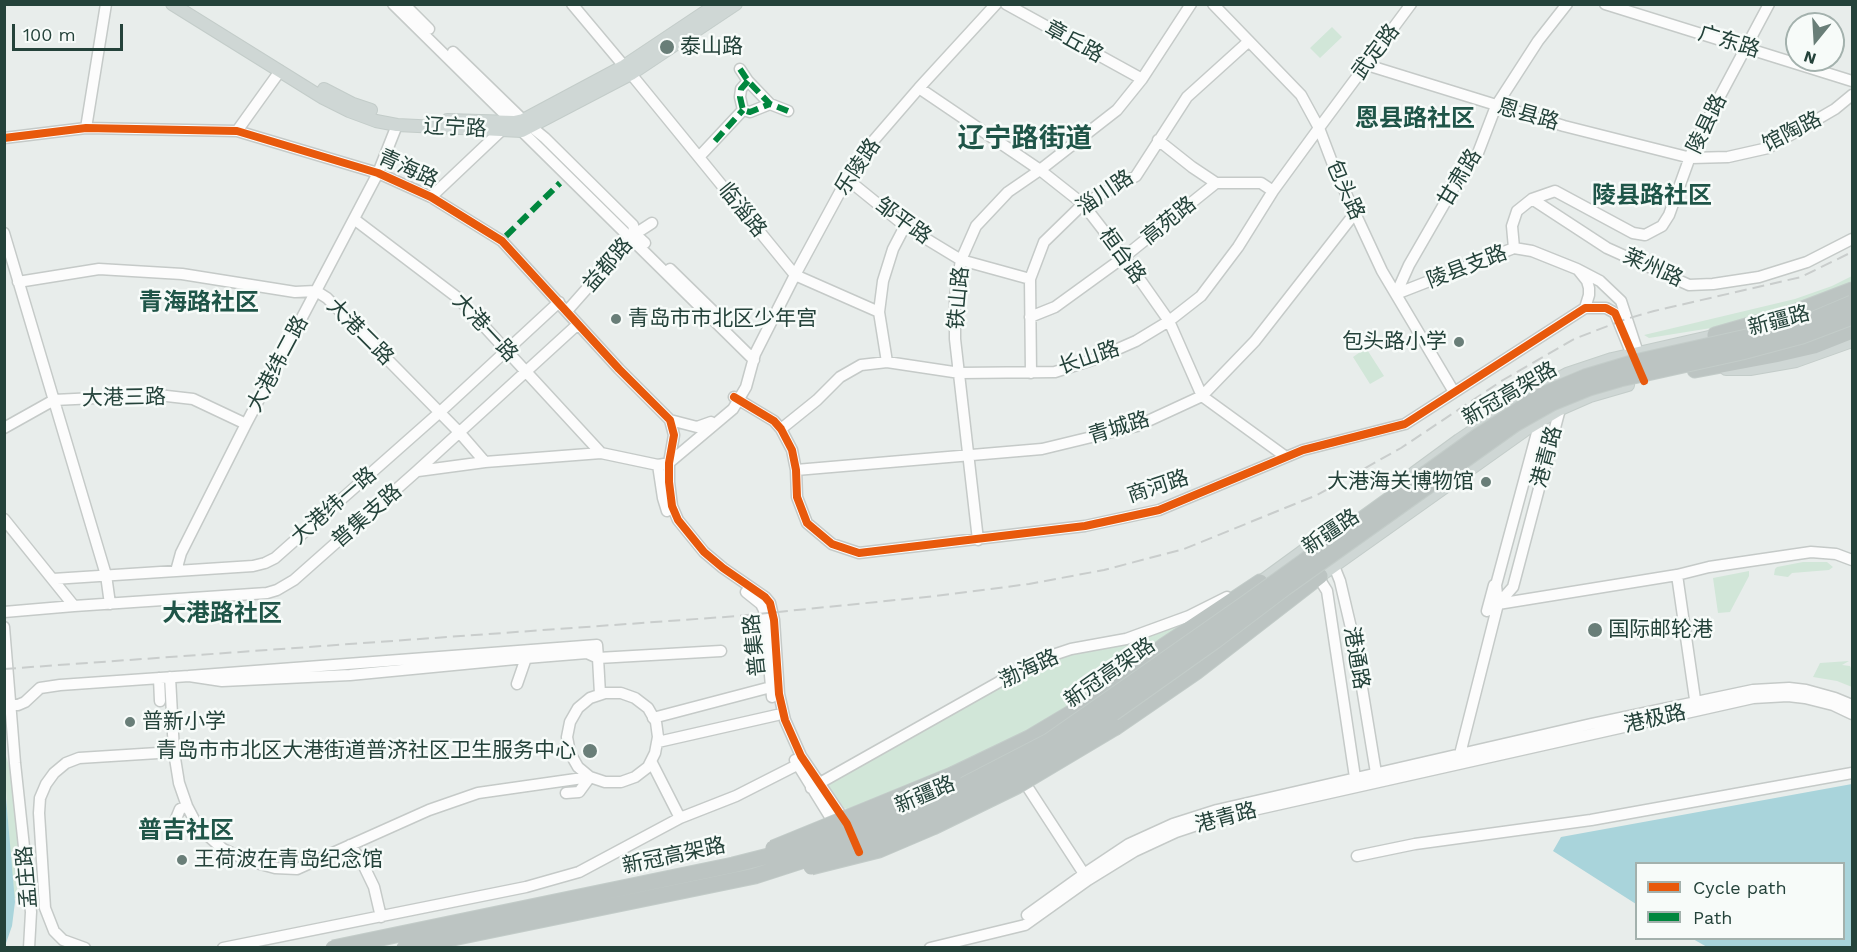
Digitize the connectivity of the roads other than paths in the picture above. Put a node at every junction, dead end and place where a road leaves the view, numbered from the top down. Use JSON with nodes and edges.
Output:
{"nodes":[{"id":1,"x":106,"y":4,"type":"edge"},
{"id":2,"x":172,"y":4,"type":"edge"},
{"id":3,"x":187,"y":4,"type":"edge"},
{"id":4,"x":393,"y":4,"type":"edge"},
{"id":5,"x":404,"y":4,"type":"edge"},
{"id":6,"x":572,"y":4,"type":"edge"},
{"id":7,"x":717,"y":4,"type":"edge"},
{"id":8,"x":736,"y":4,"type":"edge"},
{"id":9,"x":996,"y":4,"type":"edge"},
{"id":10,"x":1006,"y":4,"type":"edge"},
{"id":11,"x":1191,"y":4,"type":"edge"},
{"id":12,"x":1213,"y":4,"type":"edge"},
{"id":13,"x":1411,"y":4,"type":"edge"},
{"id":14,"x":1567,"y":4,"type":"edge"},
{"id":15,"x":1605,"y":4,"type":"edge"},
{"id":16,"x":1769,"y":4,"type":"edge"},
{"id":17,"x":1249,"y":41,"type":"junction"},
{"id":18,"x":1746,"y":47,"type":"junction"},
{"id":19,"x":1367,"y":65,"type":"junction"},
{"id":20,"x":740,"y":69,"type":"dead end"},
{"id":21,"x":627,"y":70,"type":"junction"},
{"id":22,"x":280,"y":71,"type":"junction"},
{"id":23,"x":1142,"y":79,"type":"junction"},
{"id":24,"x":748,"y":81,"type":"junction"},
{"id":25,"x":1852,"y":81,"type":"edge"},
{"id":26,"x":919,"y":88,"type":"junction"},
{"id":27,"x":1852,"y":95,"type":"edge"},
{"id":28,"x":771,"y":104,"type":"junction"},
{"id":29,"x":1496,"y":106,"type":"junction"},
{"id":30,"x":743,"y":110,"type":"junction"},
{"id":31,"x":788,"y":111,"type":"dead end"},
{"id":32,"x":397,"y":125,"type":"junction"},
{"id":33,"x":522,"y":125,"type":"junction"},
{"id":34,"x":86,"y":128,"type":"junction"},
{"id":35,"x":1318,"y":128,"type":"junction"},
{"id":36,"x":499,"y":130,"type":"junction"},
{"id":37,"x":237,"y":131,"type":"junction"},
{"id":38,"x":4,"y":138,"type":"edge"},
{"id":39,"x":1158,"y":140,"type":"junction"},
{"id":40,"x":699,"y":157,"type":"junction"},
{"id":41,"x":1691,"y":158,"type":"junction"},
{"id":42,"x":1040,"y":170,"type":"junction"},
{"id":43,"x":378,"y":173,"type":"junction"},
{"id":44,"x":847,"y":179,"type":"junction"},
{"id":45,"x":1216,"y":183,"type":"junction"},
{"id":46,"x":1273,"y":191,"type":"junction"},
{"id":47,"x":431,"y":197,"type":"junction"},
{"id":48,"x":1532,"y":199,"type":"junction"},
{"id":49,"x":1083,"y":204,"type":"junction"},
{"id":50,"x":1355,"y":213,"type":"junction"},
{"id":51,"x":354,"y":219,"type":"junction"},
{"id":52,"x":652,"y":224,"type":"dead end"},
{"id":53,"x":905,"y":226,"type":"junction"},
{"id":54,"x":4,"y":233,"type":"edge"},
{"id":55,"x":633,"y":237,"type":"junction"},
{"id":56,"x":1852,"y":239,"type":"edge"},
{"id":57,"x":1514,"y":248,"type":"junction"},
{"id":58,"x":1124,"y":257,"type":"junction"},
{"id":59,"x":961,"y":260,"type":"junction"},
{"id":60,"x":1576,"y":268,"type":"junction"},
{"id":61,"x":795,"y":275,"type":"junction"},
{"id":62,"x":1030,"y":279,"type":"junction"},
{"id":63,"x":18,"y":282,"type":"junction"},
{"id":64,"x":1852,"y":290,"type":"edge"},
{"id":65,"x":316,"y":291,"type":"junction"},
{"id":66,"x":1396,"y":294,"type":"junction"},
{"id":67,"x":1852,"y":298,"type":"edge"},
{"id":68,"x":559,"y":303,"type":"junction"},
{"id":69,"x":1852,"y":303,"type":"edge"},
{"id":70,"x":1585,"y":308,"type":"junction"},
{"id":71,"x":567,"y":311,"type":"junction"},
{"id":72,"x":879,"y":312,"type":"junction"},
{"id":73,"x":1030,"y":317,"type":"junction"},
{"id":74,"x":1852,"y":317,"type":"edge"},
{"id":75,"x":1169,"y":321,"type":"junction"},
{"id":76,"x":578,"y":324,"type":"junction"},
{"id":77,"x":1852,"y":324,"type":"edge"},
{"id":78,"x":1852,"y":331,"type":"edge"},
{"id":79,"x":1715,"y":335,"type":"junction"},
{"id":80,"x":1852,"y":341,"type":"edge"},
{"id":81,"x":505,"y":351,"type":"junction"},
{"id":82,"x":1636,"y":354,"type":"junction"},
{"id":83,"x":753,"y":357,"type":"junction"},
{"id":84,"x":887,"y":362,"type":"junction"},
{"id":85,"x":1695,"y":370,"type":"junction"},
{"id":86,"x":526,"y":371,"type":"junction"},
{"id":87,"x":960,"y":373,"type":"junction"},
{"id":88,"x":1031,"y":373,"type":"junction"},
{"id":89,"x":1644,"y":381,"type":"junction"},
{"id":90,"x":746,"y":387,"type":"junction"},
{"id":91,"x":1454,"y":392,"type":"junction"},
{"id":92,"x":1202,"y":396,"type":"junction"},
{"id":93,"x":54,"y":399,"type":"junction"},
{"id":94,"x":735,"y":400,"type":"junction"},
{"id":95,"x":754,"y":409,"type":"junction"},
{"id":96,"x":1560,"y":409,"type":"junction"},
{"id":97,"x":440,"y":412,"type":"junction"},
{"id":98,"x":1548,"y":416,"type":"junction"},
{"id":99,"x":670,"y":420,"type":"junction"},
{"id":100,"x":711,"y":422,"type":"junction"},
{"id":101,"x":246,"y":424,"type":"junction"},
{"id":102,"x":1534,"y":424,"type":"junction"},
{"id":103,"x":4,"y":428,"type":"edge"},
{"id":104,"x":781,"y":429,"type":"junction"},
{"id":105,"x":459,"y":432,"type":"junction"},
{"id":106,"x":673,"y":448,"type":"junction"},
{"id":107,"x":601,"y":453,"type":"junction"},
{"id":108,"x":969,"y":455,"type":"junction"},
{"id":109,"x":1286,"y":457,"type":"junction"},
{"id":110,"x":485,"y":462,"type":"junction"},
{"id":111,"x":664,"y":464,"type":"junction"},
{"id":112,"x":417,"y":471,"type":"junction"},
{"id":113,"x":796,"y":471,"type":"junction"},
{"id":114,"x":4,"y":519,"type":"edge"},
{"id":115,"x":978,"y":540,"type":"junction"},
{"id":116,"x":1314,"y":543,"type":"junction"},
{"id":117,"x":1298,"y":554,"type":"junction"},
{"id":118,"x":1852,"y":560,"type":"edge"},
{"id":119,"x":1334,"y":566,"type":"junction"},
{"id":120,"x":176,"y":571,"type":"junction"},
{"id":121,"x":106,"y":574,"type":"junction"},
{"id":122,"x":1677,"y":575,"type":"junction"},
{"id":123,"x":1320,"y":576,"type":"junction"},
{"id":124,"x":53,"y":579,"type":"junction"},
{"id":125,"x":1260,"y":582,"type":"junction"},
{"id":126,"x":1504,"y":584,"type":"dead end"},
{"id":127,"x":110,"y":604,"type":"junction"},
{"id":128,"x":1498,"y":604,"type":"junction"},
{"id":129,"x":74,"y":606,"type":"junction"},
{"id":130,"x":1487,"y":611,"type":"dead end"},
{"id":131,"x":4,"y":612,"type":"edge"},
{"id":132,"x":4,"y":627,"type":"edge"},
{"id":133,"x":722,"y":651,"type":"dead end"},
{"id":134,"x":526,"y":658,"type":"junction"},
{"id":135,"x":598,"y":658,"type":"junction"},
{"id":136,"x":189,"y":676,"type":"junction"},
{"id":137,"x":164,"y":677,"type":"junction"},
{"id":138,"x":517,"y":684,"type":"dead end"},
{"id":139,"x":771,"y":687,"type":"junction"},
{"id":140,"x":600,"y":694,"type":"junction"},
{"id":141,"x":160,"y":701,"type":"dead end"},
{"id":142,"x":10,"y":704,"type":"junction"},
{"id":143,"x":1696,"y":705,"type":"junction"},
{"id":144,"x":1852,"y":705,"type":"edge"},
{"id":145,"x":1852,"y":714,"type":"edge"},
{"id":146,"x":777,"y":715,"type":"junction"},
{"id":147,"x":653,"y":718,"type":"junction"},
{"id":148,"x":658,"y":742,"type":"junction"},
{"id":149,"x":174,"y":752,"type":"junction"},
{"id":150,"x":1458,"y":759,"type":"junction"},
{"id":151,"x":651,"y":761,"type":"junction"},
{"id":152,"x":797,"y":765,"type":"junction"},
{"id":153,"x":1852,"y":773,"type":"edge"},
{"id":154,"x":590,"y":777,"type":"junction"},
{"id":155,"x":1021,"y":777,"type":"junction"},
{"id":156,"x":1377,"y":778,"type":"junction"},
{"id":157,"x":1355,"y":783,"type":"junction"},
{"id":158,"x":815,"y":786,"type":"junction"},
{"id":159,"x":566,"y":793,"type":"dead end"},
{"id":160,"x":187,"y":806,"type":"junction"},
{"id":161,"x":680,"y":818,"type":"junction"},
{"id":162,"x":842,"y":826,"type":"junction"},
{"id":163,"x":171,"y":831,"type":"dead end"},
{"id":164,"x":350,"y":845,"type":"junction"},
{"id":165,"x":859,"y":852,"type":"joint"},
{"id":166,"x":1357,"y":856,"type":"dead end"},
{"id":167,"x":733,"y":865,"type":"junction"},
{"id":168,"x":755,"y":876,"type":"junction"},
{"id":169,"x":1086,"y":877,"type":"junction"},
{"id":170,"x":381,"y":916,"type":"junction"},
{"id":171,"x":29,"y":948,"type":"edge"},
{"id":172,"x":85,"y":948,"type":"edge"},
{"id":173,"x":223,"y":948,"type":"edge"},
{"id":174,"x":333,"y":948,"type":"edge"},
{"id":175,"x":404,"y":948,"type":"edge"},
{"id":176,"x":930,"y":948,"type":"edge"}],
"edges":[{"from":1,"to":34,"type":"street"},
{"from":2,"to":22,"type":"main road","name":"辽宁路"},
{"from":3,"to":33,"type":"main road","name":"辽宁路"},
{"from":4,"to":33,"type":"street"},
{"from":5,"to":33,"type":"street"},
{"from":6,"to":21,"type":"street","name":"临淄路"},
{"from":7,"to":21,"type":"main road"},
{"from":8,"to":21,"type":"main road"},
{"from":9,"to":26,"type":"street","name":"乐陵路"},
{"from":10,"to":23,"type":"street","name":"章丘路"},
{"from":11,"to":23,"type":"street","name":"铁山路"},
{"from":12,"to":17,"type":"street","name":"包头路"},
{"from":13,"to":19,"type":"street","name":"武定路"},
{"from":14,"to":29,"type":"street","name":"甘肃路"},
{"from":15,"to":18,"type":"street","name":"广东路"},
{"from":16,"to":18,"type":"street","name":"陵县路"},
{"from":17,"to":35,"type":"street","name":"包头路"},
{"from":17,"to":39,"type":"street","name":"淄川路"},
{"from":18,"to":25,"type":"street","name":"广东路"},
{"from":18,"to":41,"type":"street","name":"陵县路"},
{"from":19,"to":29,"type":"street","name":"恩县路"},
{"from":19,"to":35,"type":"street","name":"武定路"},
{"from":20,"to":24,"type":"street"},
{"from":21,"to":33,"type":"main road"},
{"from":21,"to":40,"type":"street","name":"临淄路"},
{"from":22,"to":32,"type":"main road","name":"辽宁路"},
{"from":22,"to":37,"type":"street"},
{"from":23,"to":42,"type":"street","name":"铁山路"},
{"from":24,"to":28,"type":"street"},
{"from":24,"to":30,"type":"street"},
{"from":26,"to":42,"type":"street","name":"桓台路"},
{"from":26,"to":44,"type":"street","name":"乐陵路"},
{"from":27,"to":41,"type":"street","name":"馆陶路"},
{"from":28,"to":30,"type":"street"},
{"from":28,"to":31,"type":"street"},
{"from":29,"to":41,"type":"street","name":"恩县路"},
{"from":29,"to":66,"type":"street","name":"甘肃路"},
{"from":30,"to":40,"type":"street"},
{"from":32,"to":36,"type":"main road","name":"辽宁路"},
{"from":32,"to":43,"type":"street","name":"大港纬二路"},
{"from":33,"to":36,"type":"main road","name":"辽宁路"},
{"from":33,"to":55,"type":"street"},
{"from":34,"to":37,"type":"street","name":"青海路"},
{"from":34,"to":38,"type":"street","name":"青海路"},
{"from":35,"to":46,"type":"street","name":"长山路"},
{"from":35,"to":50,"type":"street","name":"包头路"},
{"from":36,"to":47,"type":"street"},
{"from":37,"to":43,"type":"street","name":"青海路"},
{"from":39,"to":45,"type":"street","name":"高苑路"},
{"from":39,"to":49,"type":"street","name":"淄川路"},
{"from":40,"to":61,"type":"street","name":"临淄路"},
{"from":41,"to":48,"type":"street","name":"陵县路"},
{"from":42,"to":49,"type":"street","name":"桓台路"},
{"from":42,"to":59,"type":"street","name":"铁山路"},
{"from":43,"to":47,"type":"street","name":"青海路"},
{"from":43,"to":51,"type":"street","name":"大港纬二路"},
{"from":44,"to":53,"type":"street","name":"邹平路"},
{"from":44,"to":61,"type":"street","name":"乐陵路"},
{"from":45,"to":46,"type":"street","name":"高苑路"},
{"from":45,"to":58,"type":"street","name":"高苑路"},
{"from":46,"to":75,"type":"street","name":"长山路"},
{"from":47,"to":68,"type":"street","name":"青海路"},
{"from":48,"to":56,"type":"street","name":"莱州路"},
{"from":48,"to":57,"type":"street"},
{"from":49,"to":58,"type":"street","name":"桓台路"},
{"from":49,"to":62,"type":"street","name":"淄川路"},
{"from":50,"to":66,"type":"street","name":"包头路"},
{"from":50,"to":92,"type":"street","name":"青城路"},
{"from":51,"to":65,"type":"street","name":"大港纬二路"},
{"from":51,"to":81,"type":"street","name":"大港一路"},
{"from":52,"to":55,"type":"street","name":"益都路"},
{"from":53,"to":59,"type":"street","name":"邹平路"},
{"from":53,"to":72,"type":"street"},
{"from":54,"to":63,"type":"street"},
{"from":55,"to":71,"type":"street","name":"益都路"},
{"from":55,"to":83,"type":"street"},
{"from":57,"to":60,"type":"street","name":"陵县支路"},
{"from":57,"to":66,"type":"street","name":"陵县支路"},
{"from":58,"to":73,"type":"street","name":"高苑路"},
{"from":58,"to":75,"type":"street","name":"桓台路"},
{"from":59,"to":62,"type":"street","name":"邹平路"},
{"from":59,"to":87,"type":"street","name":"铁山路"},
{"from":60,"to":70,"type":"street"},
{"from":60,"to":82,"type":"street","name":"陵县支路"},
{"from":61,"to":72,"type":"street","name":"临淄路"},
{"from":61,"to":83,"type":"street","name":"乐陵路"},
{"from":62,"to":73,"type":"street","name":"淄川路"},
{"from":63,"to":65,"type":"street","name":"大港二路"},
{"from":63,"to":93,"type":"street"},
{"from":64,"to":79,"type":"highway"},
{"from":65,"to":97,"type":"street","name":"大港二路"},
{"from":65,"to":101,"type":"street","name":"大港纬二路"},
{"from":66,"to":91,"type":"street","name":"包头路"},
{"from":67,"to":79,"type":"main road","name":"新疆路"},
{"from":68,"to":71,"type":"street","name":"青海路"},
{"from":68,"to":81,"type":"street","name":"大港纬一路"},
{"from":69,"to":167,"type":"highway","name":"新冠高架路","bridge":true},
{"from":70,"to":82,"type":"street"},
{"from":70,"to":91,"type":"street","name":"商河路"},
{"from":71,"to":76,"type":"street","name":"青海路"},
{"from":72,"to":84,"type":"street"},
{"from":73,"to":88,"type":"street","name":"淄川路"},
{"from":74,"to":168,"type":"highway","name":"新冠高架路","bridge":true},
{"from":75,"to":88,"type":"street","name":"长山路"},
{"from":75,"to":92,"type":"street","name":"桓台路"},
{"from":76,"to":86,"type":"street"},
{"from":76,"to":99,"type":"street","name":"青海路"},
{"from":77,"to":85,"type":"main road","name":"新疆路"},
{"from":78,"to":85,"type":"highway"},
{"from":79,"to":82,"type":"main road","name":"新疆路"},
{"from":80,"to":85,"type":"main road","name":"新疆路"},
{"from":81,"to":86,"type":"street","name":"大港一路"},
{"from":81,"to":97,"type":"street","name":"大港纬一路"},
{"from":82,"to":89,"type":"street"},
{"from":82,"to":116,"type":"main road","name":"新疆路"},
{"from":83,"to":90,"type":"street","name":"乐陵路"},
{"from":83,"to":94,"type":"street","name":"乐陵路"},
{"from":84,"to":87,"type":"street","name":"长山路"},
{"from":84,"to":104,"type":"street","name":"长山路"},
{"from":85,"to":89,"type":"main road","name":"新疆路"},
{"from":86,"to":105,"type":"street"},
{"from":86,"to":107,"type":"street","name":"大港一路"},
{"from":87,"to":88,"type":"street","name":"长山路"},
{"from":87,"to":108,"type":"street","name":"铁山路"},
{"from":89,"to":96,"type":"main road","name":"新疆路"},
{"from":90,"to":94,"type":"street","name":"乐陵路"},
{"from":90,"to":95,"type":"street"},
{"from":91,"to":109,"type":"street","name":"商河路"},
{"from":92,"to":108,"type":"street","name":"青城路"},
{"from":92,"to":109,"type":"street"},
{"from":93,"to":101,"type":"street","name":"大港三路"},
{"from":93,"to":103,"type":"street","name":"大港三路"},
{"from":93,"to":121,"type":"street"},
{"from":94,"to":95,"type":"street","name":"商河路"},
{"from":94,"to":100,"type":"street","name":"乐陵路"},
{"from":94,"to":104,"type":"street"},
{"from":94,"to":111,"type":"street","name":"乐陵路"},
{"from":95,"to":104,"type":"street","name":"商河路"},
{"from":96,"to":98,"type":"main road","name":"新疆路"},
{"from":96,"to":128,"type":"street","name":"港青路"},
{"from":97,"to":105,"type":"street","name":"大港二路"},
{"from":97,"to":120,"type":"street","name":"大港纬一路"},
{"from":98,"to":102,"type":"main road","name":"新疆路"},
{"from":98,"to":126,"type":"street"},
{"from":99,"to":100,"type":"street"},
{"from":99,"to":106,"type":"street"},
{"from":100,"to":106,"type":"street","name":"乐陵路"},
{"from":101,"to":120,"type":"street","name":"大港纬二路"},
{"from":102,"to":119,"type":"main road","name":"新疆路"},
{"from":102,"to":128,"type":"street","name":"港青路"},
{"from":102,"to":130,"type":"street"},
{"from":104,"to":113,"type":"street","name":"商河路"},
{"from":105,"to":110,"type":"street","name":"大港二路"},
{"from":105,"to":112,"type":"street"},
{"from":106,"to":111,"type":"street","name":"乐陵路"},
{"from":107,"to":110,"type":"street","name":"普集支路"},
{"from":107,"to":111,"type":"street","name":"普集支路"},
{"from":108,"to":113,"type":"street","name":"青城路"},
{"from":108,"to":115,"type":"street","name":"铁山路"},
{"from":109,"to":115,"type":"street","name":"商河路"},
{"from":110,"to":112,"type":"street","name":"普集支路"},
{"from":111,"to":139,"type":"street","name":"普集路"},
{"from":111,"to":158,"type":"street","name":"普集路"},
{"from":112,"to":127,"type":"street","name":"普集支路"},
{"from":113,"to":115,"type":"street","name":"商河路"},
{"from":114,"to":124,"type":"street"},
{"from":116,"to":117,"type":"main road","name":"新疆路"},
{"from":116,"to":119,"type":"street","name":"港通路"},
{"from":117,"to":123,"type":"street","name":"港通路"},
{"from":117,"to":125,"type":"main road","name":"新疆路"},
{"from":118,"to":122,"type":"street"},
{"from":119,"to":123,"type":"main road","name":"新疆路"},
{"from":119,"to":156,"type":"street","name":"港通路"},
{"from":120,"to":121,"type":"street","name":"大港纬一路"},
{"from":121,"to":124,"type":"street","name":"大港纬一路"},
{"from":121,"to":127,"type":"street"},
{"from":122,"to":128,"type":"street"},
{"from":122,"to":143,"type":"street"},
{"from":123,"to":155,"type":"main road","name":"新疆路"},
{"from":123,"to":157,"type":"street","name":"港通路"},
{"from":123,"to":168,"type":"highway","bridge":true},
{"from":124,"to":129,"type":"street"},
{"from":125,"to":158,"type":"street","name":"渤海路"},
{"from":125,"to":162,"type":"main road","name":"新疆路"},
{"from":125,"to":167,"type":"highway","bridge":true},
{"from":127,"to":129,"type":"street","name":"普集支路"},
{"from":128,"to":150,"type":"street","name":"港青路"},
{"from":129,"to":131,"type":"street"},
{"from":132,"to":142,"type":"street","name":"孟庄路"},
{"from":133,"to":135,"type":"street"},
{"from":134,"to":135,"type":"street"},
{"from":134,"to":136,"type":"street"},
{"from":134,"to":138,"type":"street"},
{"from":135,"to":136,"type":"street"},
{"from":135,"to":140,"type":"street"},
{"from":136,"to":137,"type":"street"},
{"from":137,"to":141,"type":"street"},
{"from":137,"to":142,"type":"street"},
{"from":137,"to":149,"type":"street"},
{"from":139,"to":146,"type":"street","name":"普集路"},
{"from":139,"to":147,"type":"street"},
{"from":140,"to":147,"type":"street"},
{"from":140,"to":154,"type":"street"},
{"from":142,"to":171,"type":"street","name":"孟庄路"},
{"from":143,"to":144,"type":"street","name":"港极路"},
{"from":143,"to":145,"type":"street","name":"港极路"},
{"from":143,"to":150,"type":"street","name":"港极路"},
{"from":146,"to":148,"type":"street"},
{"from":146,"to":152,"type":"street","name":"普集路"},
{"from":147,"to":148,"type":"street"},
{"from":148,"to":151,"type":"street"},
{"from":149,"to":160,"type":"street"},
{"from":149,"to":172,"type":"street"},
{"from":150,"to":156,"type":"street","name":"港青路"},
{"from":151,"to":154,"type":"street"},
{"from":151,"to":161,"type":"street"},
{"from":152,"to":158,"type":"street","name":"普集路"},
{"from":152,"to":161,"type":"street"},
{"from":153,"to":166,"type":"street"},
{"from":154,"to":159,"type":"street"},
{"from":154,"to":164,"type":"street"},
{"from":155,"to":165,"type":"main road","name":"新疆路"},
{"from":155,"to":169,"type":"street"},
{"from":156,"to":157,"type":"street","name":"港青路"},
{"from":157,"to":169,"type":"street","name":"港青路"},
{"from":158,"to":162,"type":"street"},
{"from":160,"to":163,"type":"street"},
{"from":160,"to":164,"type":"street"},
{"from":161,"to":170,"type":"street"},
{"from":162,"to":165,"type":"street"},
{"from":164,"to":170,"type":"street"},
{"from":167,"to":174,"type":"highway","name":"新冠高架路","bridge":true},
{"from":168,"to":175,"type":"highway","name":"新冠高架路","bridge":true},
{"from":169,"to":176,"type":"street","name":"港青路"},
{"from":170,"to":173,"type":"street"}]}
